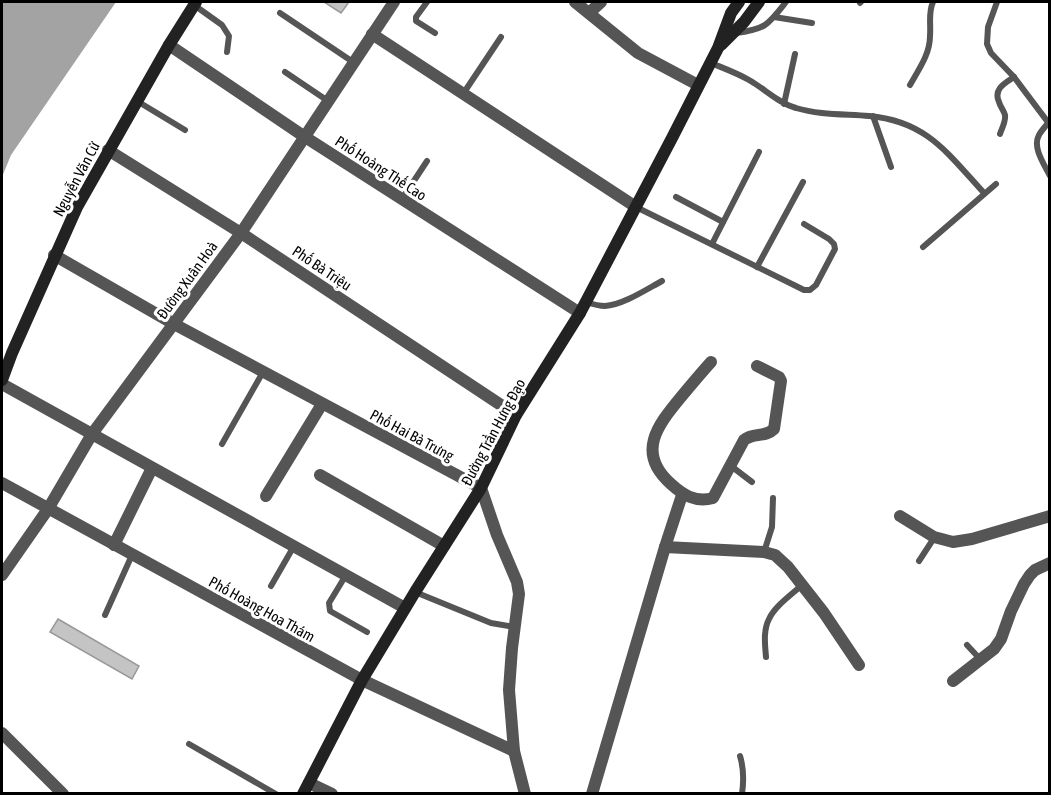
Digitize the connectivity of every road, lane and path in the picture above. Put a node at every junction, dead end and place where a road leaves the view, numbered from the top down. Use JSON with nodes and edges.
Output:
{"nodes":[{"id":1,"x":394,"y":2,"type":"edge"},
{"id":2,"x":427,"y":2,"type":"edge"},
{"id":3,"x":575,"y":2,"type":"edge"},
{"id":4,"x":601,"y":2,"type":"edge"},
{"id":5,"x":739,"y":2,"type":"edge"},
{"id":6,"x":759,"y":2,"type":"edge"},
{"id":7,"x":786,"y":2,"type":"edge"},
{"id":8,"x":933,"y":2,"type":"edge"},
{"id":9,"x":997,"y":2,"type":"edge"},
{"id":10,"x":195,"y":3,"type":"edge"},
{"id":11,"x":280,"y":13,"type":"dead end"},
{"id":12,"x":590,"y":13,"type":"junction"},
{"id":13,"x":774,"y":17,"type":"junction"},
{"id":14,"x":812,"y":23,"type":"dead end"},
{"id":15,"x":435,"y":33,"type":"dead end"},
{"id":16,"x":732,"y":33,"type":"junction"},
{"id":17,"x":372,"y":34,"type":"junction"},
{"id":18,"x":501,"y":37,"type":"dead end"},
{"id":19,"x":169,"y":45,"type":"junction"},
{"id":20,"x":718,"y":48,"type":"junction"},
{"id":21,"x":227,"y":52,"type":"dead end"},
{"id":22,"x":795,"y":54,"type":"dead end"},
{"id":23,"x":353,"y":62,"type":"junction"},
{"id":24,"x":710,"y":63,"type":"junction"},
{"id":25,"x":285,"y":72,"type":"dead end"},
{"id":26,"x":1014,"y":77,"type":"junction"},
{"id":27,"x":698,"y":85,"type":"junction"},
{"id":28,"x":910,"y":85,"type":"dead end"},
{"id":29,"x":464,"y":94,"type":"junction"},
{"id":30,"x":137,"y":100,"type":"junction"},
{"id":31,"x":328,"y":101,"type":"junction"},
{"id":32,"x":784,"y":104,"type":"junction"},
{"id":33,"x":873,"y":116,"type":"junction"},
{"id":34,"x":1049,"y":124,"type":"edge"},
{"id":35,"x":185,"y":130,"type":"dead end"},
{"id":36,"x":1000,"y":134,"type":"dead end"},
{"id":37,"x":305,"y":137,"type":"junction"},
{"id":38,"x":108,"y":150,"type":"junction"},
{"id":39,"x":759,"y":152,"type":"dead end"},
{"id":40,"x":428,"y":161,"type":"dead end"},
{"id":41,"x":891,"y":167,"type":"dead end"},
{"id":42,"x":1050,"y":176,"type":"edge"},
{"id":43,"x":803,"y":182,"type":"dead end"},
{"id":44,"x":996,"y":184,"type":"dead end"},
{"id":45,"x":984,"y":194,"type":"junction"},
{"id":46,"x":676,"y":197,"type":"dead end"},
{"id":47,"x":402,"y":199,"type":"junction"},
{"id":48,"x":636,"y":207,"type":"junction"},
{"id":49,"x":723,"y":222,"type":"junction"},
{"id":50,"x":804,"y":224,"type":"dead end"},
{"id":51,"x":241,"y":233,"type":"junction"},
{"id":52,"x":712,"y":244,"type":"junction"},
{"id":53,"x":923,"y":247,"type":"dead end"},
{"id":54,"x":54,"y":255,"type":"junction"},
{"id":55,"x":757,"y":267,"type":"junction"},
{"id":56,"x":662,"y":281,"type":"dead end"},
{"id":57,"x":583,"y":307,"type":"junction"},
{"id":58,"x":174,"y":324,"type":"junction"},
{"id":59,"x":711,"y":362,"type":"dead end"},
{"id":60,"x":758,"y":366,"type":"dead end"},
{"id":61,"x":263,"y":372,"type":"junction"},
{"id":62,"x":2,"y":382,"type":"edge"},
{"id":63,"x":322,"y":404,"type":"junction"},
{"id":64,"x":516,"y":415,"type":"junction"},
{"id":65,"x":92,"y":434,"type":"junction"},
{"id":66,"x":222,"y":444,"type":"dead end"},
{"id":67,"x":730,"y":465,"type":"junction"},
{"id":68,"x":152,"y":468,"type":"junction"},
{"id":69,"x":320,"y":475,"type":"dead end"},
{"id":70,"x":752,"y":482,"type":"dead end"},
{"id":71,"x":2,"y":483,"type":"edge"},
{"id":72,"x":481,"y":488,"type":"junction"},
{"id":73,"x":682,"y":495,"type":"junction"},
{"id":74,"x":266,"y":496,"type":"dead end"},
{"id":75,"x":773,"y":498,"type":"dead end"},
{"id":76,"x":48,"y":509,"type":"junction"},
{"id":77,"x":900,"y":516,"type":"dead end"},
{"id":78,"x":1050,"y":516,"type":"edge"},
{"id":79,"x":934,"y":537,"type":"junction"},
{"id":80,"x":114,"y":545,"type":"junction"},
{"id":81,"x":294,"y":546,"type":"junction"},
{"id":82,"x":444,"y":546,"type":"junction"},
{"id":83,"x":665,"y":547,"type":"junction"},
{"id":84,"x":764,"y":552,"type":"junction"},
{"id":85,"x":132,"y":555,"type":"junction"},
{"id":86,"x":919,"y":561,"type":"dead end"},
{"id":87,"x":1050,"y":563,"type":"edge"},
{"id":88,"x":2,"y":575,"type":"edge"},
{"id":89,"x":346,"y":576,"type":"junction"},
{"id":90,"x":802,"y":585,"type":"junction"},
{"id":91,"x":271,"y":586,"type":"dead end"},
{"id":92,"x":415,"y":592,"type":"junction"},
{"id":93,"x":405,"y":608,"type":"junction"},
{"id":94,"x":105,"y":615,"type":"dead end"},
{"id":95,"x":514,"y":627,"type":"junction"},
{"id":96,"x":367,"y":632,"type":"dead end"},
{"id":97,"x":967,"y":645,"type":"dead end"},
{"id":98,"x":766,"y":657,"type":"dead end"},
{"id":99,"x":980,"y":659,"type":"junction"},
{"id":100,"x":859,"y":665,"type":"dead end"},
{"id":101,"x":362,"y":680,"type":"junction"},
{"id":102,"x":953,"y":681,"type":"dead end"},
{"id":103,"x":2,"y":733,"type":"edge"},
{"id":104,"x":189,"y":744,"type":"dead end"},
{"id":105,"x":514,"y":751,"type":"junction"},
{"id":106,"x":740,"y":756,"type":"dead end"},
{"id":107,"x":306,"y":788,"type":"edge"},
{"id":108,"x":63,"y":794,"type":"edge"},
{"id":109,"x":276,"y":794,"type":"edge"},
{"id":110,"x":332,"y":794,"type":"edge"},
{"id":111,"x":525,"y":794,"type":"edge"},
{"id":112,"x":592,"y":794,"type":"edge"},
{"id":113,"x":742,"y":794,"type":"edge"}],
"edges":[{"from":1,"to":17,"type":"street","name":"Đường Xuân Hoà"},
{"from":2,"to":15,"type":"lane"},
{"from":3,"to":12,"type":"street"},
{"from":4,"to":12,"type":"street"},
{"from":5,"to":20,"type":"street","name":"Đường Trần Hưng Đạo"},
{"from":6,"to":16,"type":"street","name":"Đường Trần Hưng Đạo"},
{"from":7,"to":13,"type":"lane"},
{"from":8,"to":28,"type":"lane"},
{"from":9,"to":26,"type":"lane"},
{"from":10,"to":19,"type":"street","name":"Nguyễn Văn Cừ"},
{"from":10,"to":21,"type":"lane"},
{"from":11,"to":23,"type":"lane"},
{"from":12,"to":27,"type":"street"},
{"from":13,"to":14,"type":"lane"},
{"from":13,"to":16,"type":"lane"},
{"from":16,"to":20,"type":"street","name":"Đường Trần Hưng Đạo"},
{"from":17,"to":23,"type":"street","name":"Đường Xuân Hoà"},
{"from":17,"to":29,"type":"street"},
{"from":18,"to":29,"type":"lane"},
{"from":19,"to":30,"type":"street","name":"Nguyễn Văn Cừ"},
{"from":19,"to":37,"type":"street","name":"Phố Hoàng Thế Cao"},
{"from":20,"to":24,"type":"street","name":"Đường Trần Hưng Đạo"},
{"from":22,"to":32,"type":"lane"},
{"from":23,"to":31,"type":"street","name":"Đường Xuân Hoà"},
{"from":24,"to":27,"type":"street","name":"Đường Trần Hưng Đạo"},
{"from":24,"to":32,"type":"lane"},
{"from":25,"to":31,"type":"lane"},
{"from":26,"to":34,"type":"lane"},
{"from":26,"to":36,"type":"lane"},
{"from":27,"to":48,"type":"street","name":"Đường Trần Hưng Đạo"},
{"from":29,"to":48,"type":"street"},
{"from":30,"to":35,"type":"lane"},
{"from":30,"to":38,"type":"street","name":"Nguyễn Văn Cừ"},
{"from":31,"to":37,"type":"street","name":"Đường Xuân Hoà"},
{"from":32,"to":33,"type":"lane"},
{"from":33,"to":41,"type":"lane"},
{"from":33,"to":45,"type":"lane"},
{"from":34,"to":42,"type":"lane"},
{"from":37,"to":47,"type":"street","name":"Phố Hoàng Thế Cao"},
{"from":37,"to":51,"type":"street","name":"Đường Xuân Hoà"},
{"from":38,"to":51,"type":"street","name":"Phố Bà Triệu"},
{"from":38,"to":54,"type":"street","name":"Nguyễn Văn Cừ"},
{"from":39,"to":49,"type":"lane"},
{"from":40,"to":47,"type":"lane"},
{"from":43,"to":55,"type":"lane"},
{"from":44,"to":45,"type":"lane"},
{"from":45,"to":53,"type":"lane"},
{"from":46,"to":49,"type":"lane"},
{"from":47,"to":57,"type":"street","name":"Phố Hoàng Thế Cao"},
{"from":48,"to":52,"type":"lane"},
{"from":48,"to":57,"type":"street","name":"Đường Trần Hưng Đạo"},
{"from":49,"to":52,"type":"lane"},
{"from":50,"to":55,"type":"lane"},
{"from":51,"to":58,"type":"street","name":"Đường Xuân Hoà"},
{"from":51,"to":64,"type":"street","name":"Phố Bà Triệu"},
{"from":52,"to":55,"type":"lane"},
{"from":54,"to":58,"type":"street","name":"Phố Hai Bà Trưng"},
{"from":54,"to":62,"type":"street","name":"Nguyễn Văn Cừ"},
{"from":56,"to":57,"type":"lane"},
{"from":57,"to":64,"type":"street","name":"Đường Trần Hưng Đạo"},
{"from":58,"to":61,"type":"street","name":"Phố Hai Bà Trưng"},
{"from":58,"to":65,"type":"street","name":"Đường Xuân Hoà"},
{"from":59,"to":73,"type":"street"},
{"from":60,"to":67,"type":"street"},
{"from":61,"to":63,"type":"street","name":"Phố Hai Bà Trưng"},
{"from":61,"to":66,"type":"lane"},
{"from":62,"to":65,"type":"street"},
{"from":63,"to":72,"type":"street","name":"Phố Hai Bà Trưng"},
{"from":63,"to":74,"type":"street"},
{"from":64,"to":72,"type":"street","name":"Đường Trần Hưng Đạo"},
{"from":65,"to":68,"type":"street"},
{"from":65,"to":76,"type":"street","name":"Đường Xuân Hoà"},
{"from":67,"to":70,"type":"lane"},
{"from":67,"to":73,"type":"street"},
{"from":68,"to":80,"type":"street"},
{"from":68,"to":81,"type":"street"},
{"from":69,"to":82,"type":"street"},
{"from":71,"to":76,"type":"street","name":"Phố Hoàng Hoa Thám"},
{"from":72,"to":82,"type":"street","name":"Đường Trần Hưng Đạo"},
{"from":72,"to":95,"type":"street"},
{"from":73,"to":83,"type":"street"},
{"from":75,"to":84,"type":"lane"},
{"from":76,"to":80,"type":"street","name":"Phố Hoàng Hoa Thám"},
{"from":76,"to":88,"type":"street","name":"Đường Xuân Hoà"},
{"from":77,"to":79,"type":"street"},
{"from":78,"to":79,"type":"street"},
{"from":79,"to":86,"type":"lane"},
{"from":80,"to":85,"type":"street","name":"Phố Hoàng Hoa Thám"},
{"from":81,"to":89,"type":"street"},
{"from":81,"to":91,"type":"lane"},
{"from":82,"to":92,"type":"street","name":"Đường Trần Hưng Đạo"},
{"from":83,"to":84,"type":"street"},
{"from":83,"to":112,"type":"street"},
{"from":84,"to":90,"type":"street"},
{"from":85,"to":94,"type":"lane"},
{"from":85,"to":101,"type":"street","name":"Phố Hoàng Hoa Thám"},
{"from":87,"to":99,"type":"street"},
{"from":89,"to":93,"type":"street"},
{"from":89,"to":96,"type":"lane"},
{"from":90,"to":98,"type":"lane"},
{"from":90,"to":100,"type":"street"},
{"from":92,"to":93,"type":"street","name":"Đường Trần Hưng Đạo"},
{"from":92,"to":95,"type":"lane"},
{"from":93,"to":101,"type":"street","name":"Đường Trần Hưng Đạo"},
{"from":95,"to":105,"type":"street"},
{"from":97,"to":99,"type":"lane"},
{"from":99,"to":102,"type":"street"},
{"from":101,"to":105,"type":"street","name":"Phố Hoàng Hoa Thám"},
{"from":101,"to":107,"type":"street","name":"Đường Trần Hưng Đạo"},
{"from":103,"to":108,"type":"street"},
{"from":104,"to":109,"type":"lane"},
{"from":105,"to":111,"type":"street"},
{"from":106,"to":113,"type":"lane"},
{"from":107,"to":110,"type":"street"}]}
